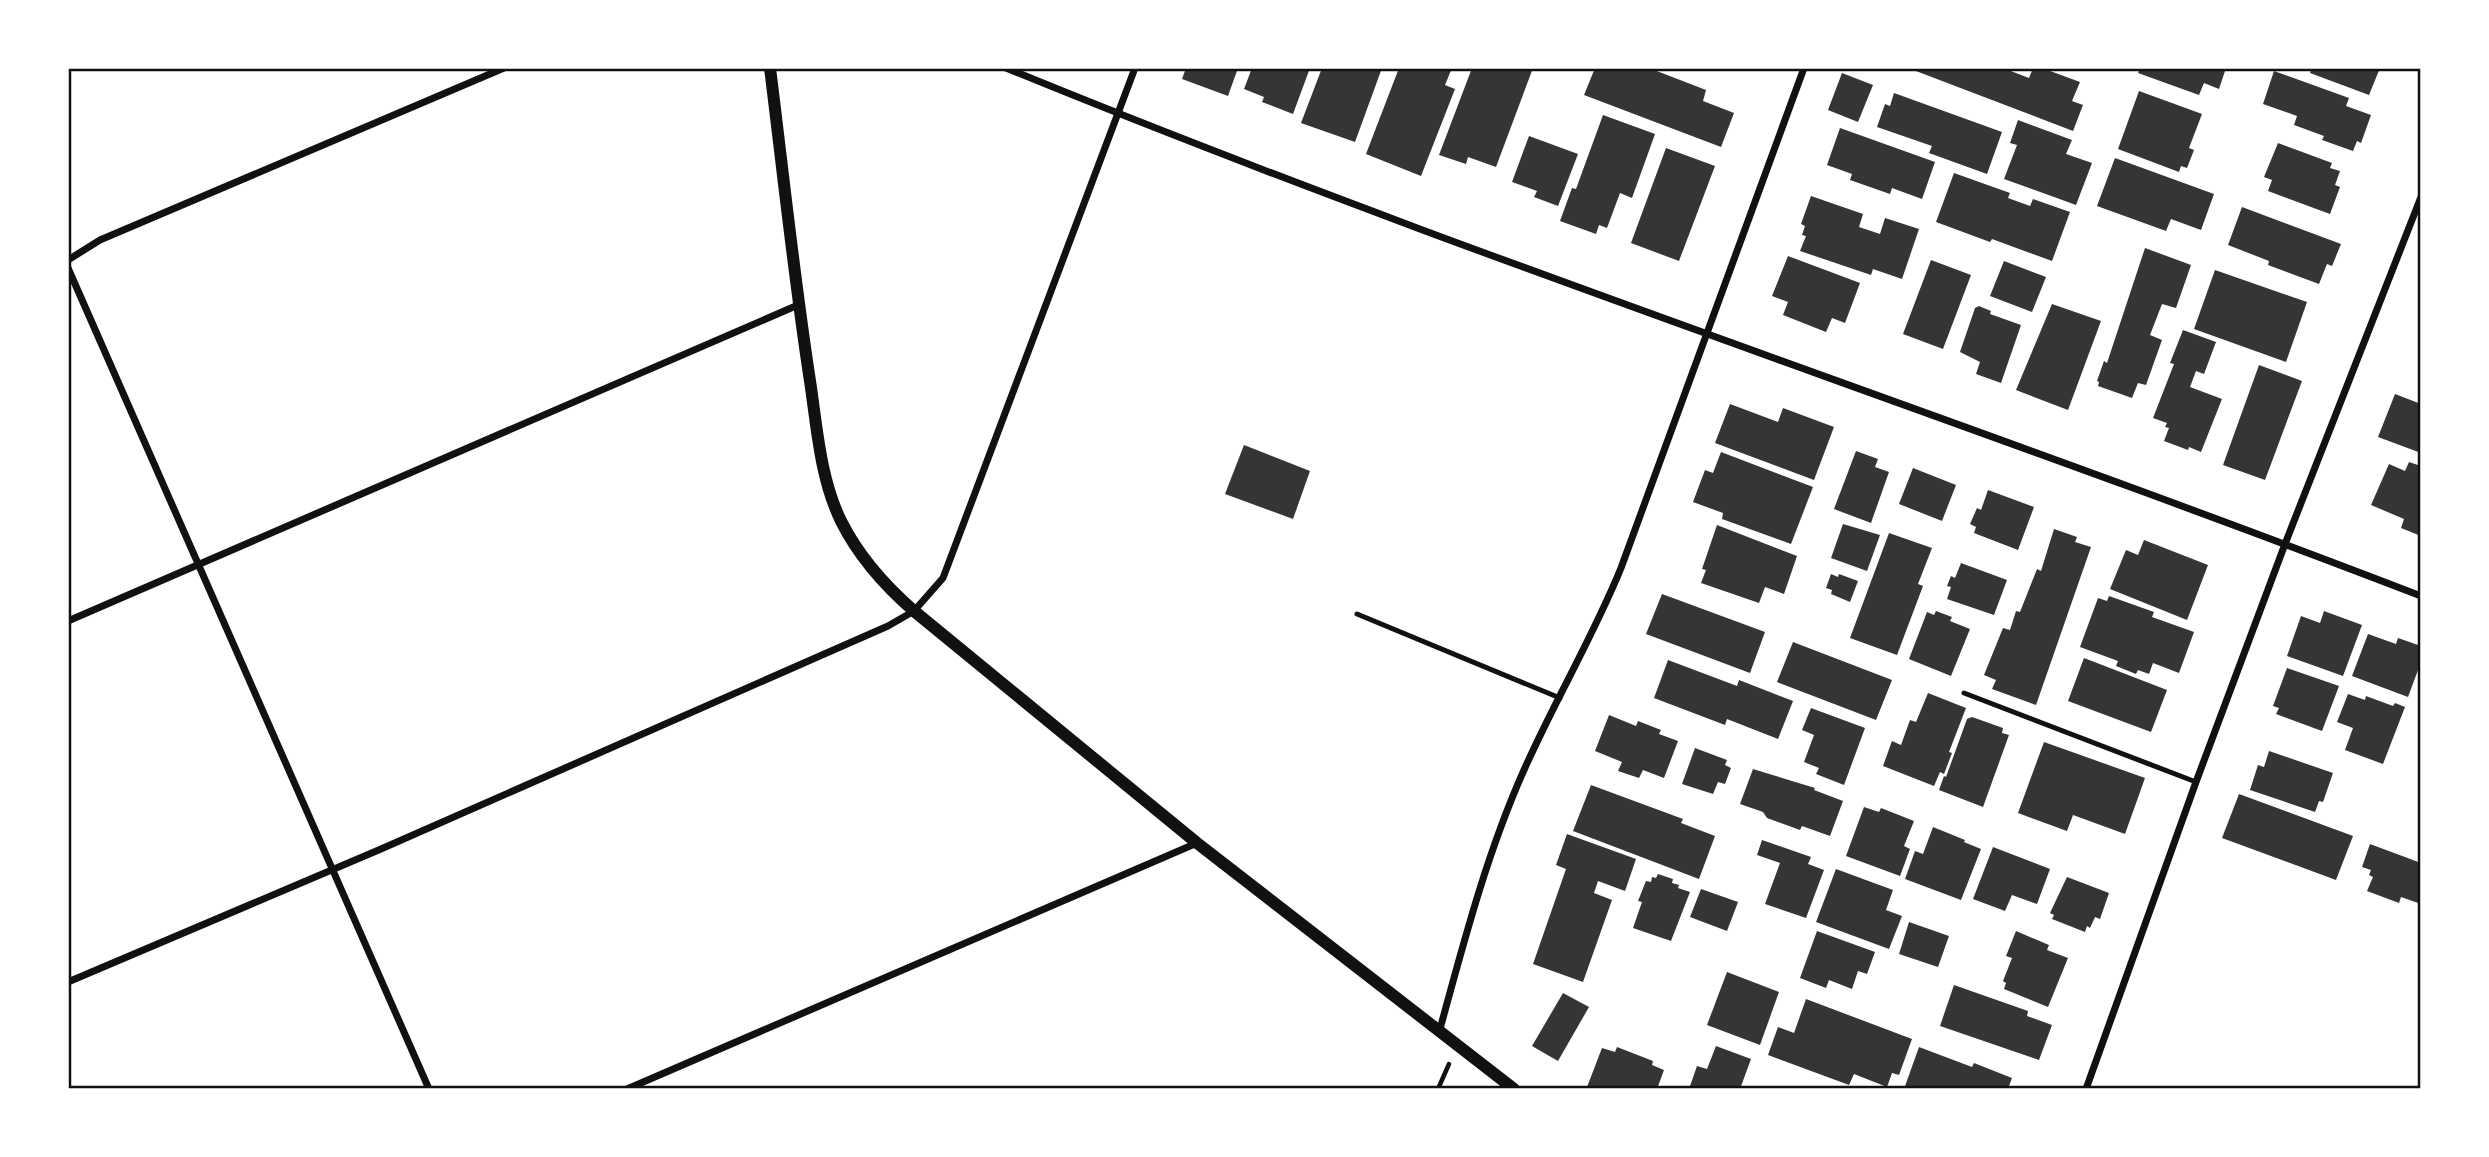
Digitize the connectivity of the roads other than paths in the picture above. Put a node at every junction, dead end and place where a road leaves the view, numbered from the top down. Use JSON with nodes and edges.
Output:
{"nodes":[{"id":1,"x":504,"y":68,"type":"edge"},
{"id":2,"x":771,"y":68,"type":"edge"},
{"id":3,"x":1006,"y":68,"type":"edge"},
{"id":4,"x":1135,"y":68,"type":"edge"},
{"id":5,"x":1804,"y":68,"type":"edge"},
{"id":6,"x":1118,"y":114,"type":"junction"},
{"id":7,"x":2421,"y":197,"type":"edge"},
{"id":8,"x":68,"y":260,"type":"edge"},
{"id":9,"x":68,"y":268,"type":"edge"},
{"id":10,"x":798,"y":305,"type":"junction"},
{"id":11,"x":1707,"y":334,"type":"junction"},
{"id":12,"x":2285,"y":544,"type":"junction"},
{"id":13,"x":198,"y":565,"type":"junction"},
{"id":14,"x":2421,"y":596,"type":"edge"},
{"id":15,"x":914,"y":611,"type":"junction"},
{"id":16,"x":1357,"y":614,"type":"dead end"},
{"id":17,"x":68,"y":621,"type":"edge"},
{"id":18,"x":1964,"y":693,"type":"dead end"},
{"id":19,"x":1560,"y":698,"type":"junction"},
{"id":20,"x":2196,"y":782,"type":"junction"},
{"id":21,"x":1197,"y":843,"type":"junction"},
{"id":22,"x":333,"y":869,"type":"junction"},
{"id":23,"x":68,"y":982,"type":"edge"},
{"id":24,"x":1440,"y":1029,"type":"junction"},
{"id":25,"x":429,"y":1089,"type":"edge"},
{"id":26,"x":627,"y":1089,"type":"edge"},
{"id":27,"x":1514,"y":1089,"type":"edge"},
{"id":28,"x":2087,"y":1089,"type":"edge"}],
"edges":[{"from":1,"to":8,"type":"street"},
{"from":2,"to":10,"type":"street"},
{"from":3,"to":6,"type":"street"},
{"from":4,"to":6,"type":"street"},
{"from":5,"to":11,"type":"street"},
{"from":6,"to":11,"type":"street"},
{"from":6,"to":15,"type":"street"},
{"from":7,"to":12,"type":"street"},
{"from":9,"to":13,"type":"street"},
{"from":10,"to":13,"type":"street"},
{"from":10,"to":15,"type":"street"},
{"from":11,"to":12,"type":"street"},
{"from":11,"to":19,"type":"street"},
{"from":12,"to":14,"type":"street"},
{"from":12,"to":20,"type":"street"},
{"from":13,"to":17,"type":"street"},
{"from":13,"to":22,"type":"street"},
{"from":15,"to":21,"type":"street"},
{"from":15,"to":22,"type":"street"},
{"from":16,"to":19,"type":"lane"},
{"from":18,"to":20,"type":"lane"},
{"from":19,"to":24,"type":"street"},
{"from":20,"to":28,"type":"street"},
{"from":21,"to":24,"type":"street"},
{"from":21,"to":26,"type":"street"},
{"from":22,"to":23,"type":"street"},
{"from":22,"to":25,"type":"street"},
{"from":24,"to":27,"type":"street"}]}
